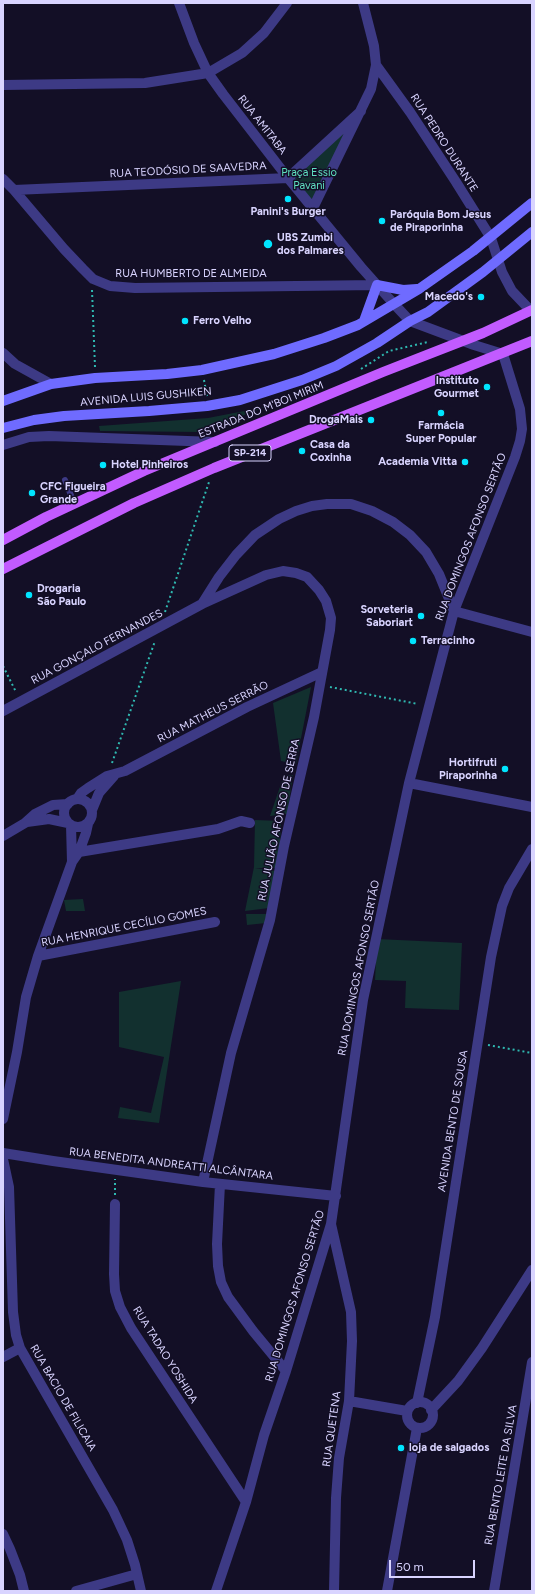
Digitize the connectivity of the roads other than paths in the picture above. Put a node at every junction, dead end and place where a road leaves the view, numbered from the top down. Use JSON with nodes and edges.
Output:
{"nodes":[{"id":1,"x":180,"y":3,"type":"edge"},
{"id":2,"x":287,"y":3,"type":"edge"},
{"id":3,"x":363,"y":3,"type":"edge"},
{"id":4,"x":376,"y":65,"type":"junction"},
{"id":5,"x":208,"y":73,"type":"junction"},
{"id":6,"x":3,"y":85,"type":"edge"},
{"id":7,"x":361,"y":112,"type":"junction"},
{"id":8,"x":288,"y":178,"type":"junction"},
{"id":9,"x":3,"y":179,"type":"edge"},
{"id":10,"x":14,"y":190,"type":"junction"},
{"id":11,"x":532,"y":203,"type":"edge"},
{"id":12,"x":313,"y":208,"type":"junction"},
{"id":13,"x":532,"y":232,"type":"edge"},
{"id":14,"x":490,"y":238,"type":"junction"},
{"id":15,"x":497,"y":260,"type":"junction"},
{"id":16,"x":377,"y":285,"type":"junction"},
{"id":17,"x":419,"y":289,"type":"junction"},
{"id":18,"x":394,"y":304,"type":"junction"},
{"id":19,"x":531,"y":311,"type":"edge"},
{"id":20,"x":410,"y":321,"type":"junction"},
{"id":21,"x":361,"y":323,"type":"junction"},
{"id":22,"x":463,"y":341,"type":"junction"},
{"id":23,"x":532,"y":342,"type":"edge"},
{"id":24,"x":3,"y":353,"type":"edge"},
{"id":25,"x":503,"y":354,"type":"junction"},
{"id":26,"x":51,"y":384,"type":"junction"},
{"id":27,"x":3,"y":401,"type":"edge"},
{"id":28,"x":3,"y":428,"type":"edge"},
{"id":29,"x":215,"y":442,"type":"junction"},
{"id":30,"x":3,"y":445,"type":"edge"},
{"id":31,"x":65,"y":480,"type":"dead end"},
{"id":32,"x":74,"y":503,"type":"junction"},
{"id":33,"x":3,"y":540,"type":"edge"},
{"id":34,"x":3,"y":569,"type":"edge"},
{"id":35,"x":202,"y":604,"type":"junction"},
{"id":36,"x":454,"y":610,"type":"junction"},
{"id":37,"x":532,"y":632,"type":"edge"},
{"id":38,"x":322,"y":672,"type":"junction"},
{"id":39,"x":3,"y":711,"type":"edge"},
{"id":40,"x":116,"y":774,"type":"junction"},
{"id":41,"x":409,"y":783,"type":"junction"},
{"id":42,"x":72,"y":802,"type":"junction"},
{"id":43,"x":532,"y":807,"type":"edge"},
{"id":44,"x":92,"y":810,"type":"junction"},
{"id":45,"x":25,"y":823,"type":"junction"},
{"id":46,"x":250,"y":823,"type":"dead end"},
{"id":47,"x":69,"y":824,"type":"junction"},
{"id":48,"x":88,"y":824,"type":"junction"},
{"id":49,"x":3,"y":836,"type":"edge"},
{"id":50,"x":532,"y":849,"type":"edge"},
{"id":51,"x":79,"y":852,"type":"junction"},
{"id":52,"x":72,"y":862,"type":"junction"},
{"id":53,"x":216,"y":922,"type":"dead end"},
{"id":54,"x":38,"y":956,"type":"junction"},
{"id":55,"x":3,"y":1119,"type":"edge"},
{"id":56,"x":3,"y":1153,"type":"edge"},
{"id":57,"x":3,"y":1159,"type":"edge"},
{"id":58,"x":203,"y":1182,"type":"junction"},
{"id":59,"x":220,"y":1184,"type":"junction"},
{"id":60,"x":336,"y":1196,"type":"junction"},
{"id":61,"x":115,"y":1204,"type":"road end"},
{"id":62,"x":331,"y":1224,"type":"junction"},
{"id":63,"x":532,"y":1270,"type":"edge"},
{"id":64,"x":20,"y":1348,"type":"junction"},
{"id":65,"x":3,"y":1357,"type":"edge"},
{"id":66,"x":532,"y":1362,"type":"edge"},
{"id":67,"x":286,"y":1370,"type":"junction"},
{"id":68,"x":350,"y":1401,"type":"junction"},
{"id":69,"x":417,"y":1403,"type":"junction"},
{"id":70,"x":431,"y":1410,"type":"junction"},
{"id":71,"x":407,"y":1411,"type":"junction"},
{"id":72,"x":417,"y":1428,"type":"junction"},
{"id":73,"x":246,"y":1502,"type":"junction"},
{"id":74,"x":3,"y":1534,"type":"edge"},
{"id":75,"x":137,"y":1574,"type":"junction"},
{"id":76,"x":24,"y":1591,"type":"edge"},
{"id":77,"x":76,"y":1591,"type":"edge"},
{"id":78,"x":140,"y":1591,"type":"edge"},
{"id":79,"x":216,"y":1591,"type":"edge"},
{"id":80,"x":334,"y":1591,"type":"edge"},
{"id":81,"x":387,"y":1591,"type":"edge"},
{"id":82,"x":494,"y":1591,"type":"edge"}],
"edges":[{"from":1,"to":5,"type":"street","name":"RUA AMITABA"},
{"from":2,"to":5,"type":"street"},
{"from":3,"to":4,"type":"street","name":"RUA PEDRO DURANTE"},
{"from":4,"to":7,"type":"street"},
{"from":4,"to":14,"type":"street","name":"RUA PEDRO DURANTE"},
{"from":5,"to":6,"type":"street"},
{"from":5,"to":8,"type":"street","name":"RUA AMITABA"},
{"from":7,"to":8,"type":"street"},
{"from":7,"to":12,"type":"street"},
{"from":8,"to":10,"type":"street","name":"RUA TEODÓSIO DE SAAVEDRA"},
{"from":8,"to":12,"type":"street","name":"RUA AMITABA"},
{"from":9,"to":10,"type":"street","name":"RUA HUMBERTO DE ALMEIDA"},
{"from":10,"to":16,"type":"street","name":"RUA HUMBERTO DE ALMEIDA"},
{"from":11,"to":14,"type":"main road"},
{"from":12,"to":16,"type":"street","name":"RUA AMITABA"},
{"from":13,"to":15,"type":"main road","name":"AVENIDA LUIS GUSHIKEN"},
{"from":14,"to":15,"type":"street","name":"RUA PEDRO DURANTE"},
{"from":14,"to":17,"type":"main road"},
{"from":15,"to":19,"type":"street","name":"RUA PEDRO DURANTE"},
{"from":15,"to":20,"type":"main road","name":"AVENIDA LUIS GUSHIKEN"},
{"from":16,"to":17,"type":"main road"},
{"from":16,"to":18,"type":"street","name":"RUA AMITABA"},
{"from":16,"to":21,"type":"main road"},
{"from":17,"to":18,"type":"main road","name":"AVENIDA LUIS GUSHIKEN"},
{"from":18,"to":20,"type":"street","name":"RUA AMITABA"},
{"from":18,"to":21,"type":"main road","name":"AVENIDA LUIS GUSHIKEN"},
{"from":19,"to":22,"type":"main road","name":"ESTRADA DO M'BOI MIRIM","number":"SP-214"},
{"from":20,"to":22,"type":"street"},
{"from":20,"to":28,"type":"main road","name":"AVENIDA LUIS GUSHIKEN"},
{"from":21,"to":26,"type":"main road","name":"AVENIDA LUIS GUSHIKEN"},
{"from":22,"to":25,"type":"street"},
{"from":22,"to":29,"type":"main road","name":"ESTRADA DO M'BOI MIRIM","number":"SP-214"},
{"from":23,"to":25,"type":"main road","number":"SP-214"},
{"from":24,"to":26,"type":"street"},
{"from":25,"to":34,"type":"main road","number":"SP-214"},
{"from":25,"to":36,"type":"street","name":"RUA DOMINGOS AFONSO SERTÃO"},
{"from":26,"to":27,"type":"main road","name":"AVENIDA LUIS GUSHIKEN"},
{"from":29,"to":30,"type":"street"},
{"from":29,"to":32,"type":"main road","name":"ESTRADA DO M'BOI MIRIM","number":"SP-214"},
{"from":31,"to":32,"type":"lane"},
{"from":32,"to":33,"type":"main road","name":"ESTRADA DO M'BOI MIRIM","number":"SP-214"},
{"from":35,"to":36,"type":"street"},
{"from":35,"to":38,"type":"street","name":"RUA JULIÃO AFONSO DE SERRA"},
{"from":35,"to":39,"type":"street","name":"RUA GONÇALO FERNANDES"},
{"from":36,"to":37,"type":"street"},
{"from":36,"to":41,"type":"street","name":"RUA DOMINGOS AFONSO SERTÃO"},
{"from":38,"to":40,"type":"street","name":"RUA MATHEUS SERRÃO"},
{"from":38,"to":58,"type":"street","name":"RUA JULIÃO AFONSO DE SERRA"},
{"from":40,"to":42,"type":"street","name":"RUA MATHEUS SERRÃO"},
{"from":40,"to":44,"type":"street","name":"RUA MATHEUS SERRÃO"},
{"from":41,"to":43,"type":"street"},
{"from":41,"to":60,"type":"street","name":"RUA DOMINGOS AFONSO SERTÃO"},
{"from":42,"to":44,"type":"street"},
{"from":42,"to":45,"type":"street"},
{"from":42,"to":47,"type":"street"},
{"from":44,"to":48,"type":"street"},
{"from":45,"to":47,"type":"street"},
{"from":45,"to":49,"type":"street"},
{"from":46,"to":51,"type":"street"},
{"from":47,"to":48,"type":"street"},
{"from":47,"to":52,"type":"street"},
{"from":48,"to":51,"type":"street"},
{"from":50,"to":69,"type":"street","name":"AVENIDA BENTO DE SOUSA"},
{"from":51,"to":52,"type":"street"},
{"from":52,"to":54,"type":"street"},
{"from":53,"to":54,"type":"street","name":"RUA HENRIQUE CECÍLIO GOMES"},
{"from":54,"to":55,"type":"street"},
{"from":56,"to":58,"type":"street","name":"RUA BENEDITA ANDREATTI ALCÂNTARA"},
{"from":57,"to":64,"type":"street","name":"RUA BACIO DE FILICAIA"},
{"from":58,"to":59,"type":"street","name":"RUA BENEDITA ANDREATTI ALCÂNTARA"},
{"from":59,"to":60,"type":"street","name":"RUA BENEDITA ANDREATTI ALCÂNTARA"},
{"from":59,"to":67,"type":"street"},
{"from":60,"to":62,"type":"street","name":"RUA DOMINGOS AFONSO SERTÃO"},
{"from":61,"to":73,"type":"street","name":"RUA TADAO YOSHIDA"},
{"from":62,"to":67,"type":"street","name":"RUA DOMINGOS AFONSO SERTÃO"},
{"from":62,"to":68,"type":"street","name":"RUA QUETENA"},
{"from":63,"to":70,"type":"street"},
{"from":64,"to":65,"type":"street"},
{"from":64,"to":75,"type":"street","name":"RUA BACIO DE FILICAIA"},
{"from":66,"to":82,"type":"street","name":"RUA BENTO LEITE DA SILVA"},
{"from":67,"to":73,"type":"street","name":"RUA DOMINGOS AFONSO SERTÃO"},
{"from":68,"to":71,"type":"street"},
{"from":68,"to":80,"type":"street","name":"RUA QUETENA"},
{"from":69,"to":70,"type":"street"},
{"from":69,"to":71,"type":"street"},
{"from":70,"to":72,"type":"street"},
{"from":71,"to":72,"type":"street"},
{"from":72,"to":81,"type":"street"},
{"from":73,"to":79,"type":"street","name":"RUA DOMINGOS AFONSO SERTÃO"},
{"from":74,"to":76,"type":"street"},
{"from":75,"to":77,"type":"street"},
{"from":75,"to":78,"type":"street","name":"RUA BACIO DE FILICAIA"}]}
